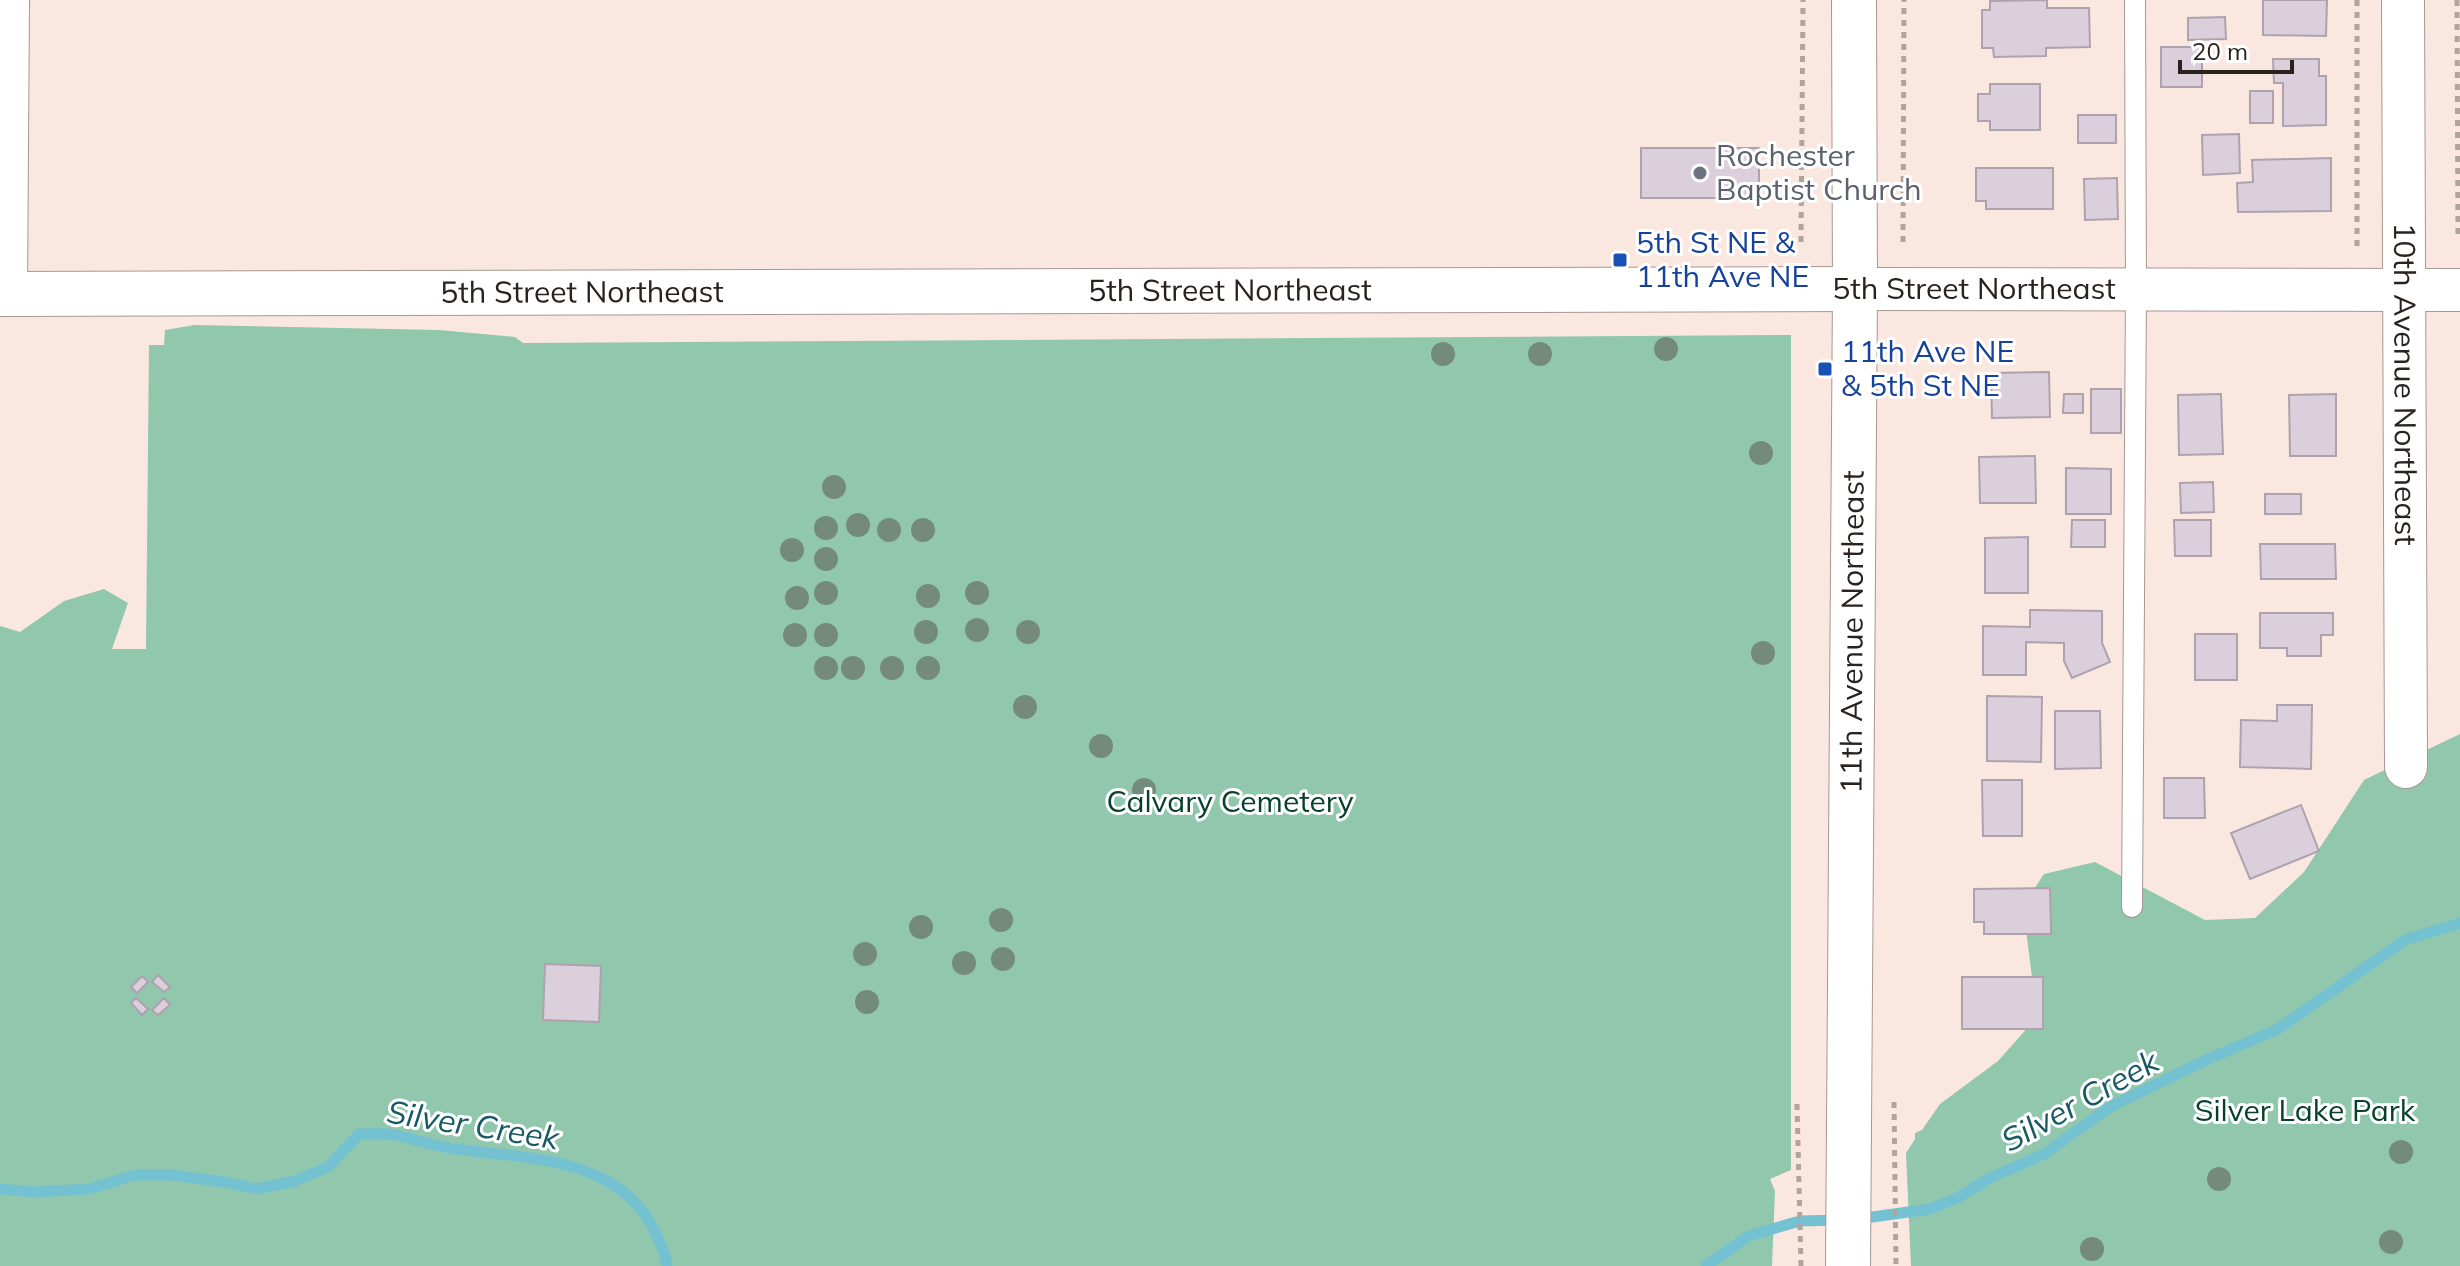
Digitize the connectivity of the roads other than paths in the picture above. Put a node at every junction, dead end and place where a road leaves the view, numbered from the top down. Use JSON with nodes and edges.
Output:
{"nodes":[{"id":1,"x":8,"y":0,"type":"edge"},
{"id":2,"x":1854,"y":0,"type":"edge"},
{"id":3,"x":2135,"y":0,"type":"edge"},
{"id":4,"x":2403,"y":0,"type":"edge"},
{"id":5,"x":1855,"y":289,"type":"junction"},
{"id":6,"x":2136,"y":290,"type":"junction"},
{"id":7,"x":2404,"y":290,"type":"junction"},
{"id":8,"x":2460,"y":290,"type":"edge"},
{"id":9,"x":3,"y":294,"type":"edge"},
{"id":10,"x":2406,"y":767,"type":"dead end"},
{"id":11,"x":2132,"y":907,"type":"dead end"},
{"id":12,"x":1848,"y":1266,"type":"edge"}],
"edges":[{"from":1,"to":9,"type":"street"},
{"from":2,"to":5,"type":"street","name":"11th Avenue Northeast"},
{"from":3,"to":6,"type":"lane"},
{"from":4,"to":7,"type":"street","name":"10th Avenue Northeast"},
{"from":5,"to":6,"type":"street","name":"5th Street Northeast"},
{"from":5,"to":9,"type":"street","name":"5th Street Northeast"},
{"from":5,"to":12,"type":"street","name":"11th Avenue Northeast"},
{"from":6,"to":7,"type":"street","name":"5th Street Northeast"},
{"from":6,"to":11,"type":"lane"},
{"from":7,"to":8,"type":"street","name":"5th Street Northeast"},
{"from":7,"to":10,"type":"street","name":"10th Avenue Northeast"}]}
